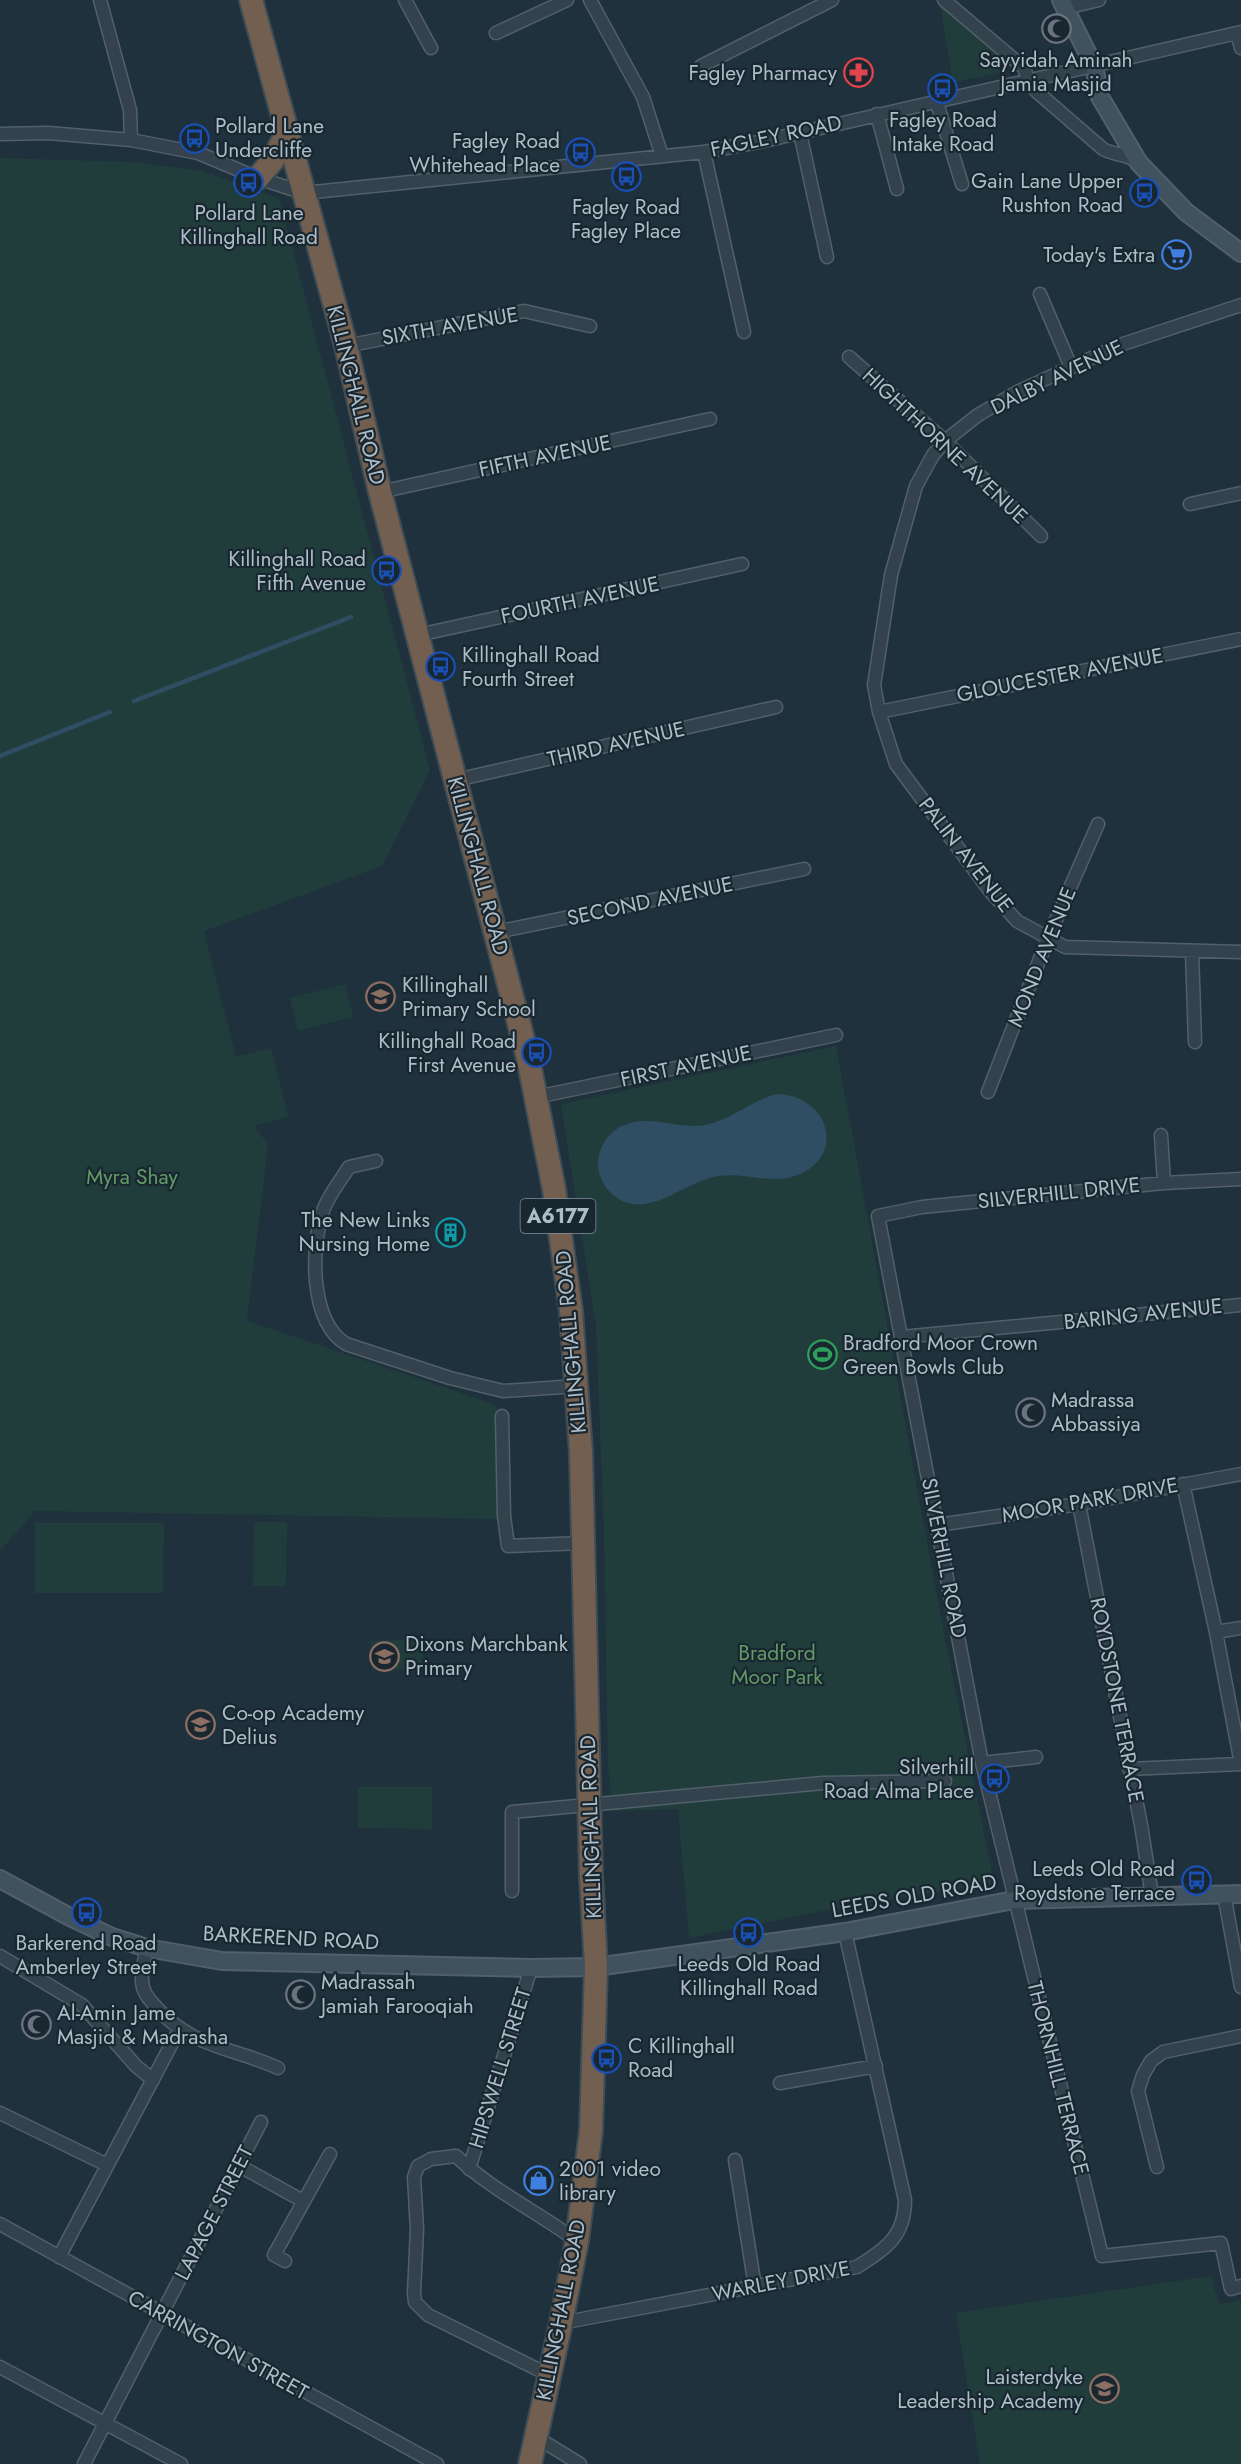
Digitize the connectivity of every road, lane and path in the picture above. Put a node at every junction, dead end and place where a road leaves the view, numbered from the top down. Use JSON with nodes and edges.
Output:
{"nodes":[{"id":1,"x":100,"y":0,"type":"edge"},
{"id":2,"x":405,"y":0,"type":"edge"},
{"id":3,"x":567,"y":0,"type":"edge"},
{"id":4,"x":590,"y":0,"type":"edge"},
{"id":5,"x":832,"y":0,"type":"edge"},
{"id":6,"x":944,"y":0,"type":"edge"},
{"id":7,"x":1099,"y":0,"type":"edge"},
{"id":8,"x":253,"y":1,"type":"edge"},
{"id":9,"x":1063,"y":4,"type":"edge"},
{"id":10,"x":1239,"y":32,"type":"edge"},
{"id":11,"x":496,"y":33,"type":"dead end"},
{"id":12,"x":431,"y":48,"type":"dead end"},
{"id":13,"x":1241,"y":48,"type":"edge"},
{"id":14,"x":701,"y":66,"type":"dead end"},
{"id":15,"x":1094,"y":66,"type":"junction"},
{"id":16,"x":1029,"y":82,"type":"junction"},
{"id":17,"x":936,"y":100,"type":"junction"},
{"id":18,"x":877,"y":114,"type":"junction"},
{"id":19,"x":288,"y":131,"type":"junction"},
{"id":20,"x":800,"y":133,"type":"junction"},
{"id":21,"x":0,"y":134,"type":"edge"},
{"id":22,"x":130,"y":140,"type":"junction"},
{"id":23,"x":704,"y":152,"type":"junction"},
{"id":24,"x":662,"y":156,"type":"junction"},
{"id":25,"x":1139,"y":163,"type":"junction"},
{"id":26,"x":258,"y":178,"type":"junction"},
{"id":27,"x":962,"y":184,"type":"dead end"},
{"id":28,"x":897,"y":189,"type":"dead end"},
{"id":29,"x":304,"y":193,"type":"junction"},
{"id":30,"x":1241,"y":253,"type":"edge"},
{"id":31,"x":827,"y":257,"type":"dead end"},
{"id":32,"x":1040,"y":294,"type":"dead end"},
{"id":33,"x":1241,"y":305,"type":"edge"},
{"id":34,"x":590,"y":326,"type":"dead end"},
{"id":35,"x":744,"y":332,"type":"dead end"},
{"id":36,"x":346,"y":346,"type":"junction"},
{"id":37,"x":849,"y":357,"type":"dead end"},
{"id":38,"x":1071,"y":367,"type":"junction"},
{"id":39,"x":710,"y":419,"type":"dead end"},
{"id":40,"x":945,"y":441,"type":"junction"},
{"id":41,"x":380,"y":492,"type":"junction"},
{"id":42,"x":1241,"y":493,"type":"edge"},
{"id":43,"x":1190,"y":504,"type":"dead end"},
{"id":44,"x":1041,"y":536,"type":"dead end"},
{"id":45,"x":742,"y":564,"type":"dead end"},
{"id":46,"x":418,"y":635,"type":"junction"},
{"id":47,"x":1241,"y":639,"type":"edge"},
{"id":48,"x":776,"y":707,"type":"dead end"},
{"id":49,"x":879,"y":712,"type":"junction"},
{"id":50,"x":456,"y":780,"type":"junction"},
{"id":51,"x":1098,"y":824,"type":"dead end"},
{"id":52,"x":804,"y":869,"type":"dead end"},
{"id":53,"x":496,"y":932,"type":"junction"},
{"id":54,"x":1048,"y":938,"type":"junction"},
{"id":55,"x":1192,"y":951,"type":"junction"},
{"id":56,"x":1241,"y":952,"type":"edge"},
{"id":57,"x":836,"y":1035,"type":"dead end"},
{"id":58,"x":1195,"y":1042,"type":"dead end"},
{"id":59,"x":988,"y":1092,"type":"dead end"},
{"id":60,"x":536,"y":1097,"type":"junction"},
{"id":61,"x":1161,"y":1135,"type":"dead end"},
{"id":62,"x":376,"y":1161,"type":"dead end"},
{"id":63,"x":1241,"y":1179,"type":"edge"},
{"id":64,"x":1164,"y":1183,"type":"junction"},
{"id":65,"x":878,"y":1216,"type":"joint"},
{"id":66,"x":1241,"y":1305,"type":"edge"},
{"id":67,"x":902,"y":1337,"type":"junction"},
{"id":68,"x":577,"y":1386,"type":"junction"},
{"id":69,"x":502,"y":1416,"type":"dead end"},
{"id":70,"x":1241,"y":1474,"type":"edge"},
{"id":71,"x":1183,"y":1484,"type":"junction"},
{"id":72,"x":1079,"y":1504,"type":"junction"},
{"id":73,"x":938,"y":1525,"type":"junction"},
{"id":74,"x":582,"y":1543,"type":"junction"},
{"id":75,"x":1241,"y":1628,"type":"edge"},
{"id":76,"x":1216,"y":1632,"type":"junction"},
{"id":77,"x":1036,"y":1757,"type":"dead end"},
{"id":78,"x":982,"y":1763,"type":"junction"},
{"id":79,"x":1241,"y":1764,"type":"edge"},
{"id":80,"x":1129,"y":1769,"type":"junction"},
{"id":81,"x":945,"y":1781,"type":"dead end"},
{"id":82,"x":591,"y":1805,"type":"junction"},
{"id":83,"x":2,"y":1883,"type":"edge"},
{"id":84,"x":512,"y":1891,"type":"dead end"},
{"id":85,"x":1233,"y":1894,"type":"edge"},
{"id":86,"x":1152,"y":1896,"type":"junction"},
{"id":87,"x":1014,"y":1900,"type":"junction"},
{"id":88,"x":845,"y":1932,"type":"junction"},
{"id":89,"x":147,"y":1948,"type":"junction"},
{"id":90,"x":0,"y":1956,"type":"edge"},
{"id":91,"x":596,"y":1967,"type":"junction"},
{"id":92,"x":531,"y":1968,"type":"junction"},
{"id":93,"x":1241,"y":1987,"type":"edge"},
{"id":94,"x":179,"y":2030,"type":"junction"},
{"id":95,"x":1241,"y":2036,"type":"edge"},
{"id":96,"x":876,"y":2066,"type":"junction"},
{"id":97,"x":278,"y":2068,"type":"dead end"},
{"id":98,"x":153,"y":2080,"type":"junction"},
{"id":99,"x":780,"y":2083,"type":"dead end"},
{"id":100,"x":0,"y":2113,"type":"edge"},
{"id":101,"x":261,"y":2122,"type":"dead end"},
{"id":102,"x":330,"y":2154,"type":"dead end"},
{"id":103,"x":735,"y":2160,"type":"dead end"},
{"id":104,"x":107,"y":2165,"type":"junction"},
{"id":105,"x":238,"y":2165,"type":"junction"},
{"id":106,"x":1157,"y":2168,"type":"dead end"},
{"id":107,"x":469,"y":2169,"type":"junction"},
{"id":108,"x":303,"y":2201,"type":"junction"},
{"id":109,"x":0,"y":2224,"type":"edge"},
{"id":110,"x":577,"y":2241,"type":"junction"},
{"id":111,"x":59,"y":2257,"type":"junction"},
{"id":112,"x":285,"y":2261,"type":"dead end"},
{"id":113,"x":1241,"y":2286,"type":"edge"},
{"id":114,"x":755,"y":2287,"type":"junction"},
{"id":115,"x":161,"y":2314,"type":"junction"},
{"id":116,"x":561,"y":2324,"type":"junction"},
{"id":117,"x":0,"y":2367,"type":"edge"},
{"id":118,"x":549,"y":2375,"type":"junction"},
{"id":119,"x":105,"y":2424,"type":"junction"},
{"id":120,"x":536,"y":2438,"type":"junction"},
{"id":121,"x":84,"y":2464,"type":"edge"},
{"id":122,"x":181,"y":2464,"type":"edge"},
{"id":123,"x":437,"y":2464,"type":"edge"},
{"id":124,"x":530,"y":2464,"type":"edge"},
{"id":125,"x":580,"y":2464,"type":"edge"}],
"edges":[{"from":1,"to":22,"type":"street"},
{"from":2,"to":12,"type":"street"},
{"from":3,"to":11,"type":"street"},
{"from":4,"to":24,"type":"street"},
{"from":5,"to":14,"type":"street"},
{"from":6,"to":16,"type":"street"},
{"from":7,"to":9,"type":"street"},
{"from":8,"to":19,"type":"highway","name":"KILLINGHALL ROAD","number":"A6177"},
{"from":9,"to":15,"type":"main road"},
{"from":10,"to":13,"type":"street"},
{"from":10,"to":15,"type":"street","name":"FAGLEY ROAD"},
{"from":15,"to":16,"type":"street","name":"FAGLEY ROAD"},
{"from":15,"to":25,"type":"main road"},
{"from":16,"to":17,"type":"street","name":"FAGLEY ROAD"},
{"from":16,"to":25,"type":"street"},
{"from":17,"to":18,"type":"street","name":"FAGLEY ROAD"},
{"from":17,"to":27,"type":"street"},
{"from":18,"to":20,"type":"street","name":"FAGLEY ROAD"},
{"from":18,"to":28,"type":"street"},
{"from":19,"to":26,"type":"highway"},
{"from":19,"to":29,"type":"highway","name":"KILLINGHALL ROAD","number":"A6177"},
{"from":20,"to":23,"type":"street","name":"FAGLEY ROAD"},
{"from":20,"to":31,"type":"street"},
{"from":21,"to":22,"type":"street"},
{"from":22,"to":26,"type":"street"},
{"from":23,"to":24,"type":"street","name":"FAGLEY ROAD"},
{"from":23,"to":35,"type":"street"},
{"from":24,"to":29,"type":"street","name":"FAGLEY ROAD"},
{"from":25,"to":30,"type":"main road"},
{"from":26,"to":29,"type":"street"},
{"from":29,"to":36,"type":"highway","name":"KILLINGHALL ROAD","number":"A6177"},
{"from":32,"to":38,"type":"street"},
{"from":33,"to":38,"type":"street","name":"DALBY AVENUE"},
{"from":34,"to":36,"type":"street","name":"SIXTH AVENUE"},
{"from":36,"to":41,"type":"highway","name":"KILLINGHALL ROAD","number":"A6177"},
{"from":37,"to":40,"type":"street","name":"HIGHTHORNE AVENUE"},
{"from":38,"to":40,"type":"street","name":"DALBY AVENUE"},
{"from":39,"to":41,"type":"street","name":"FIFTH AVENUE"},
{"from":40,"to":44,"type":"street","name":"HIGHTHORNE AVENUE"},
{"from":40,"to":49,"type":"street","name":"DALBY AVENUE"},
{"from":41,"to":46,"type":"highway","name":"KILLINGHALL ROAD","number":"A6177"},
{"from":42,"to":43,"type":"street"},
{"from":45,"to":46,"type":"street","name":"FOURTH AVENUE"},
{"from":46,"to":50,"type":"highway","name":"KILLINGHALL ROAD","number":"A6177"},
{"from":47,"to":49,"type":"street","name":"GLOUCESTER AVENUE"},
{"from":48,"to":50,"type":"street","name":"THIRD AVENUE"},
{"from":49,"to":54,"type":"street","name":"PALIN AVENUE"},
{"from":50,"to":53,"type":"highway","name":"KILLINGHALL ROAD","number":"A6177"},
{"from":51,"to":54,"type":"street","name":"MOND AVENUE"},
{"from":52,"to":53,"type":"street","name":"SECOND AVENUE"},
{"from":53,"to":60,"type":"highway","name":"KILLINGHALL ROAD","number":"A6177"},
{"from":54,"to":55,"type":"street","name":"PALIN AVENUE"},
{"from":54,"to":59,"type":"street","name":"MOND AVENUE"},
{"from":55,"to":56,"type":"street","name":"PALIN AVENUE"},
{"from":55,"to":58,"type":"street"},
{"from":57,"to":60,"type":"street","name":"FIRST AVENUE"},
{"from":60,"to":68,"type":"highway","name":"KILLINGHALL ROAD","number":"A6177"},
{"from":61,"to":64,"type":"street"},
{"from":62,"to":68,"type":"street"},
{"from":63,"to":64,"type":"street","name":"SILVERHILL DRIVE"},
{"from":64,"to":65,"type":"street","name":"SILVERHILL DRIVE"},
{"from":65,"to":67,"type":"street","name":"SILVERHILL ROAD"},
{"from":66,"to":67,"type":"street","name":"BARING AVENUE"},
{"from":67,"to":73,"type":"street","name":"SILVERHILL ROAD"},
{"from":68,"to":74,"type":"highway","name":"KILLINGHALL ROAD","number":"A6177"},
{"from":69,"to":74,"type":"street"},
{"from":70,"to":71,"type":"street","name":"MOOR PARK DRIVE"},
{"from":71,"to":72,"type":"street","name":"MOOR PARK DRIVE"},
{"from":71,"to":76,"type":"street"},
{"from":72,"to":73,"type":"street","name":"MOOR PARK DRIVE"},
{"from":72,"to":80,"type":"street","name":"ROYDSTONE TERRACE"},
{"from":73,"to":78,"type":"street","name":"SILVERHILL ROAD"},
{"from":74,"to":82,"type":"highway","name":"KILLINGHALL ROAD","number":"A6177"},
{"from":75,"to":76,"type":"street"},
{"from":76,"to":79,"type":"street"},
{"from":77,"to":78,"type":"street"},
{"from":78,"to":87,"type":"street","name":"SILVERHILL ROAD"},
{"from":79,"to":80,"type":"street"},
{"from":80,"to":86,"type":"street","name":"ROYDSTONE TERRACE"},
{"from":81,"to":82,"type":"street"},
{"from":82,"to":84,"type":"street"},
{"from":82,"to":91,"type":"highway","name":"KILLINGHALL ROAD","number":"A6177"},
{"from":83,"to":89,"type":"main road","name":"BARKEREND ROAD"},
{"from":85,"to":86,"type":"main road","name":"LEEDS OLD ROAD"},
{"from":85,"to":93,"type":"street"},
{"from":86,"to":87,"type":"main road","name":"LEEDS OLD ROAD"},
{"from":87,"to":88,"type":"main road","name":"LEEDS OLD ROAD"},
{"from":87,"to":113,"type":"street","name":"THORNHILL TERRACE"},
{"from":88,"to":91,"type":"main road","name":"LEEDS OLD ROAD"},
{"from":88,"to":96,"type":"street","name":"WARLEY DRIVE"},
{"from":89,"to":92,"type":"main road","name":"BARKEREND ROAD"},
{"from":89,"to":94,"type":"street"},
{"from":90,"to":98,"type":"street"},
{"from":91,"to":92,"type":"main road","name":"BARKEREND ROAD"},
{"from":91,"to":110,"type":"highway","name":"KILLINGHALL ROAD","number":"A6177"},
{"from":92,"to":107,"type":"street","name":"HIPSWELL STREET"},
{"from":94,"to":97,"type":"street"},
{"from":94,"to":98,"type":"street"},
{"from":95,"to":106,"type":"street"},
{"from":96,"to":99,"type":"street"},
{"from":96,"to":114,"type":"street","name":"WARLEY DRIVE"},
{"from":98,"to":104,"type":"street"},
{"from":100,"to":104,"type":"street"},
{"from":101,"to":105,"type":"street","name":"LAPAGE STREET"},
{"from":102,"to":108,"type":"street"},
{"from":103,"to":114,"type":"street"},
{"from":104,"to":111,"type":"street"},
{"from":105,"to":108,"type":"street"},
{"from":105,"to":115,"type":"street","name":"LAPAGE STREET"},
{"from":107,"to":110,"type":"street"},
{"from":107,"to":118,"type":"street"},
{"from":108,"to":112,"type":"street"},
{"from":109,"to":111,"type":"street","name":"CARRINGTON STREET"},
{"from":110,"to":116,"type":"highway","name":"KILLINGHALL ROAD","number":"A6177"},
{"from":111,"to":115,"type":"street","name":"CARRINGTON STREET"},
{"from":114,"to":116,"type":"street","name":"WARLEY DRIVE"},
{"from":115,"to":119,"type":"street","name":"LAPAGE STREET"},
{"from":115,"to":123,"type":"street","name":"CARRINGTON STREET"},
{"from":116,"to":118,"type":"highway","name":"KILLINGHALL ROAD","number":"A6177"},
{"from":117,"to":119,"type":"street"},
{"from":118,"to":120,"type":"highway","name":"KILLINGHALL ROAD","number":"A6177"},
{"from":119,"to":121,"type":"street","name":"LAPAGE STREET"},
{"from":119,"to":122,"type":"street"},
{"from":120,"to":124,"type":"highway","name":"KILLINGHALL ROAD","number":"A6177"},
{"from":120,"to":125,"type":"street"}]}
